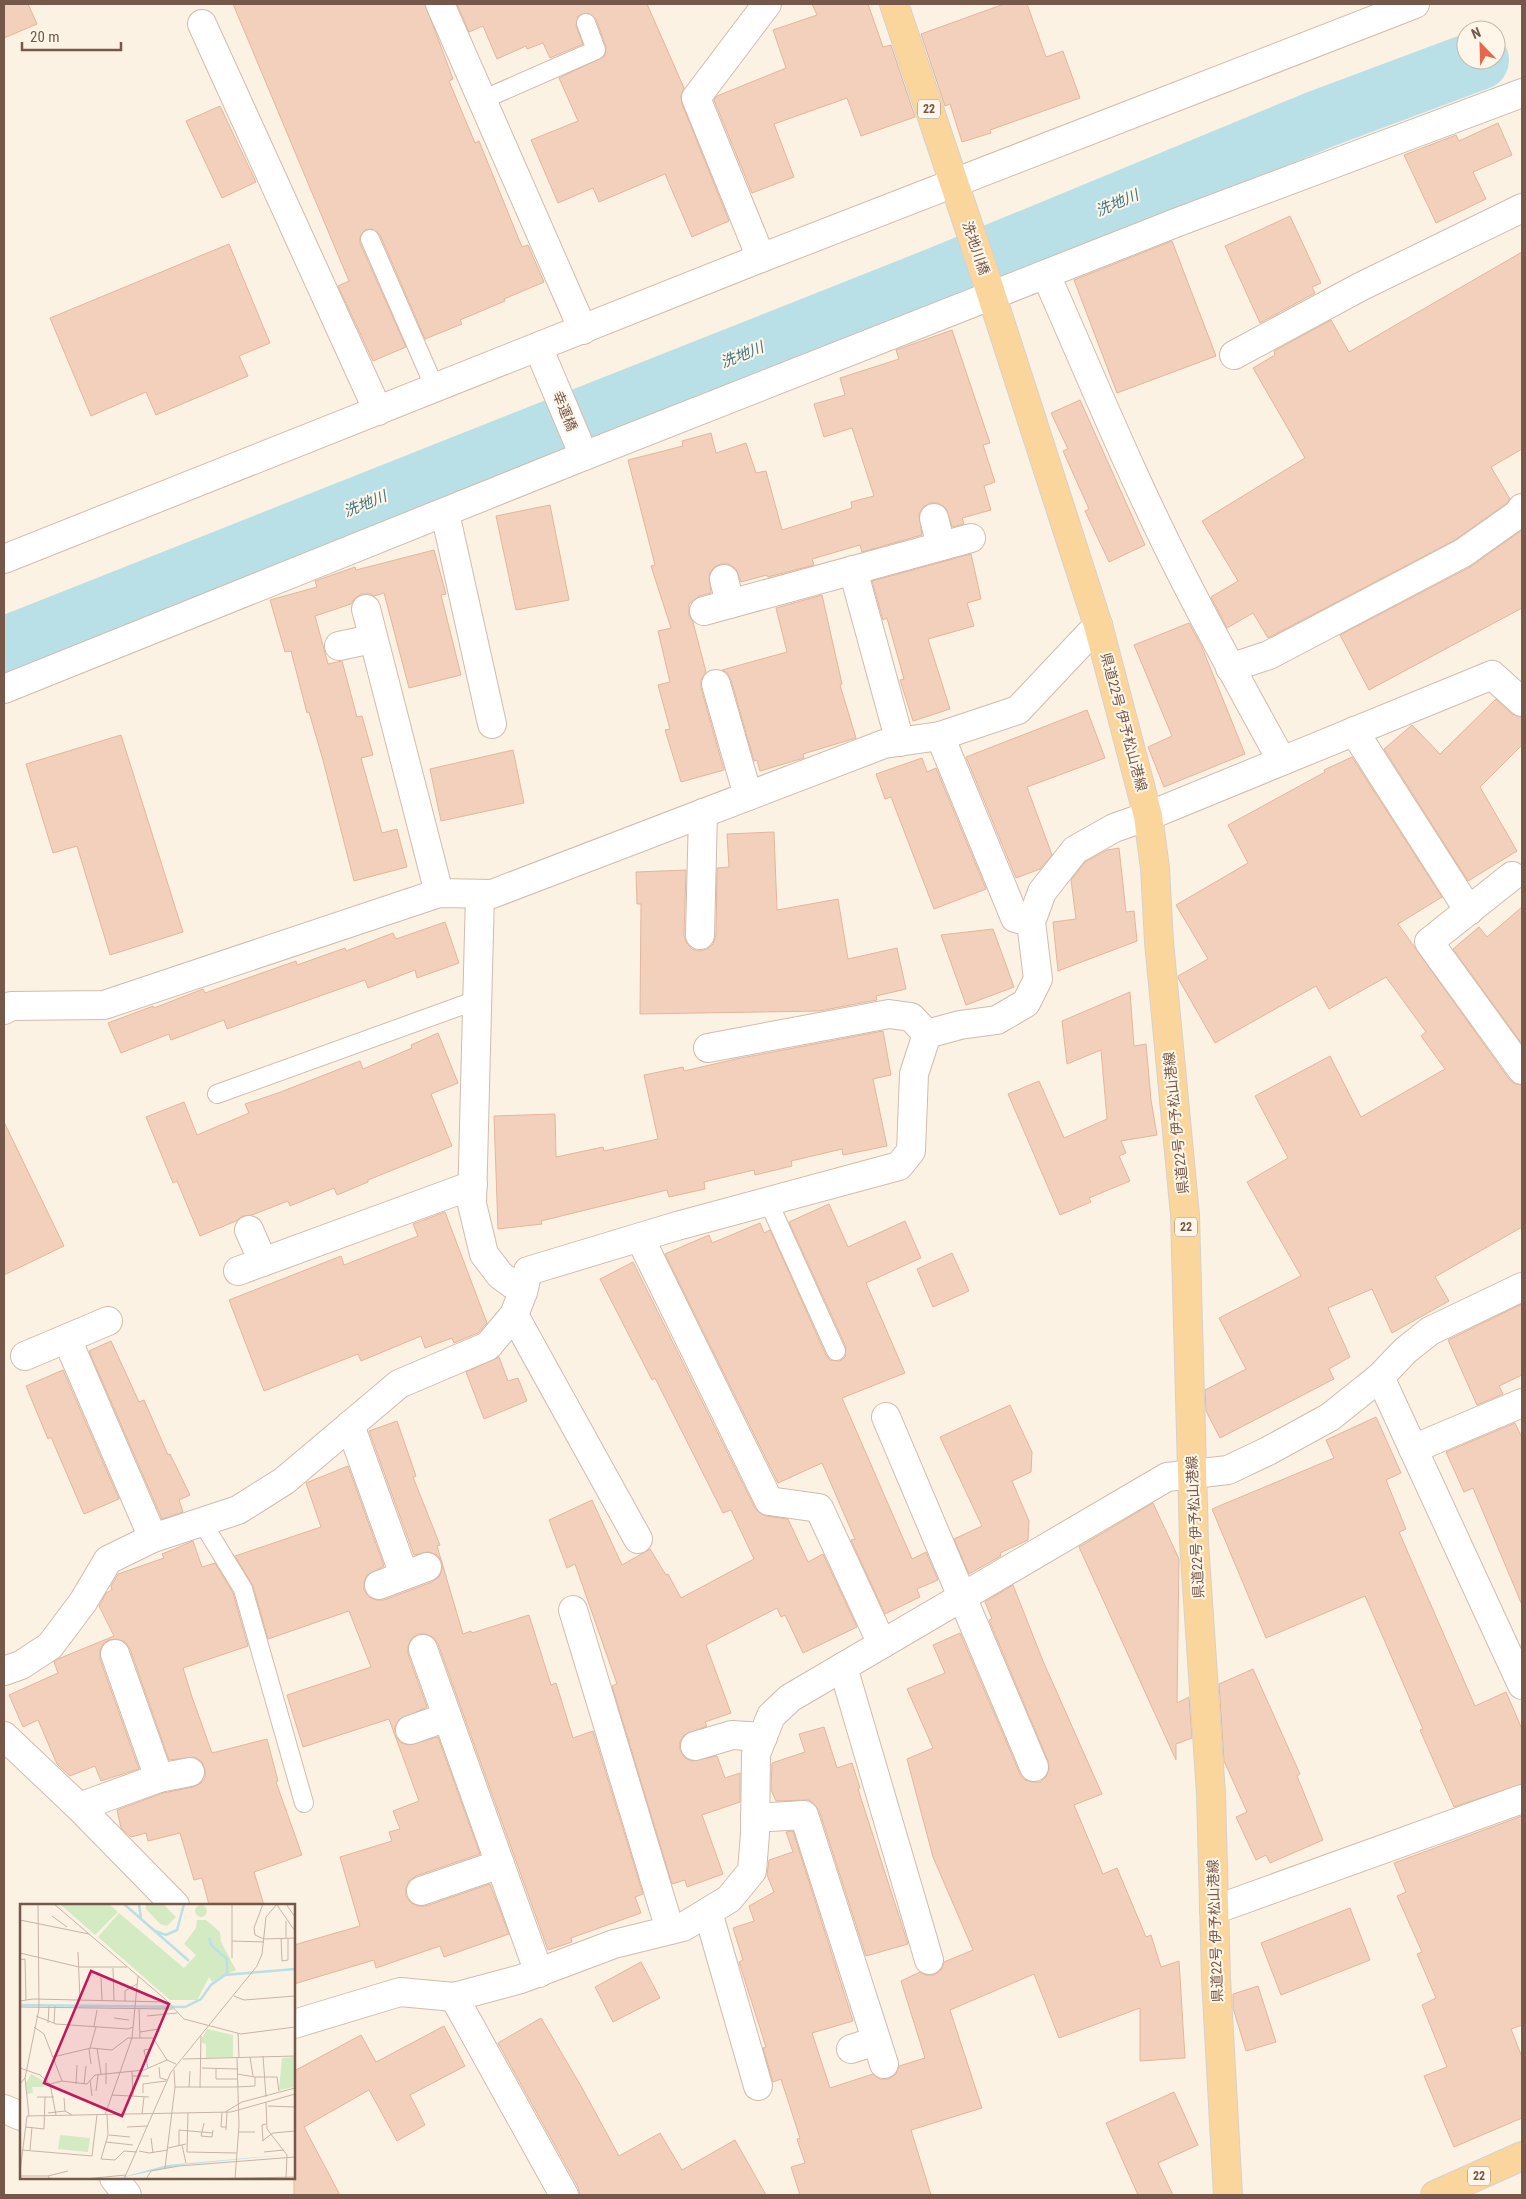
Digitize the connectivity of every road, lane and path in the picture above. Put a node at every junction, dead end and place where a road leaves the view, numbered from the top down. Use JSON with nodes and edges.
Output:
{"nodes":[{"id":1,"x":440,"y":4,"type":"edge"},
{"id":2,"x":767,"y":4,"type":"edge"},
{"id":3,"x":894,"y":4,"type":"edge"},
{"id":4,"x":1415,"y":4,"type":"edge"},
{"id":5,"x":586,"y":23,"type":"dead end"},
{"id":6,"x":202,"y":24,"type":"dead end"},
{"id":7,"x":1522,"y":93,"type":"edge"},
{"id":8,"x":482,"y":100,"type":"junction"},
{"id":9,"x":954,"y":184,"type":"junction"},
{"id":10,"x":1522,"y":208,"type":"edge"},
{"id":11,"x":370,"y":240,"type":"dead end"},
{"id":12,"x":761,"y":258,"type":"junction"},
{"id":13,"x":1046,"y":274,"type":"junction"},
{"id":14,"x":990,"y":290,"type":"junction"},
{"id":15,"x":583,"y":330,"type":"junction"},
{"id":16,"x":538,"y":347,"type":"junction"},
{"id":17,"x":1234,"y":356,"type":"dead end"},
{"id":18,"x":435,"y":388,"type":"junction"},
{"id":19,"x":378,"y":411,"type":"junction"},
{"id":20,"x":582,"y":451,"type":"junction"},
{"id":21,"x":1522,"y":508,"type":"edge"},
{"id":22,"x":445,"y":513,"type":"junction"},
{"id":23,"x":934,"y":518,"type":"dead end"},
{"id":24,"x":971,"y":538,"type":"dead end"},
{"id":25,"x":941,"y":546,"type":"junction"},
{"id":26,"x":5,"y":556,"type":"edge"},
{"id":27,"x":853,"y":570,"type":"junction"},
{"id":28,"x":366,"y":609,"type":"dead end"},
{"id":29,"x":704,"y":611,"type":"dead end"},
{"id":30,"x":1098,"y":625,"type":"junction"},
{"id":31,"x":372,"y":639,"type":"junction"},
{"id":32,"x":339,"y":646,"type":"dead end"},
{"id":33,"x":1230,"y":668,"type":"junction"},
{"id":34,"x":716,"y":684,"type":"dead end"},
{"id":35,"x":4,"y":689,"type":"edge"},
{"id":36,"x":1522,"y":702,"type":"edge"},
{"id":37,"x":492,"y":724,"type":"dead end"},
{"id":38,"x":1354,"y":731,"type":"junction"},
{"id":39,"x":940,"y":736,"type":"junction"},
{"id":40,"x":900,"y":742,"type":"junction"},
{"id":41,"x":1282,"y":761,"type":"junction"},
{"id":42,"x":748,"y":796,"type":"junction"},
{"id":43,"x":703,"y":813,"type":"junction"},
{"id":44,"x":1148,"y":816,"type":"junction"},
{"id":45,"x":1512,"y":876,"type":"dead end"},
{"id":46,"x":439,"y":893,"type":"junction"},
{"id":47,"x":480,"y":894,"type":"junction"},
{"id":48,"x":1468,"y":910,"type":"junction"},
{"id":49,"x":1031,"y":922,"type":"junction"},
{"id":50,"x":700,"y":935,"type":"dead end"},
{"id":51,"x":477,"y":1000,"type":"junction"},
{"id":52,"x":4,"y":1010,"type":"edge"},
{"id":53,"x":927,"y":1034,"type":"junction"},
{"id":54,"x":708,"y":1048,"type":"dead end"},
{"id":55,"x":1522,"y":1070,"type":"edge"},
{"id":56,"x":217,"y":1094,"type":"dead end"},
{"id":57,"x":473,"y":1185,"type":"junction"},
{"id":58,"x":768,"y":1201,"type":"junction"},
{"id":59,"x":249,"y":1230,"type":"dead end"},
{"id":60,"x":640,"y":1238,"type":"junction"},
{"id":61,"x":1522,"y":1287,"type":"edge"},
{"id":62,"x":518,"y":1303,"type":"junction"},
{"id":63,"x":108,"y":1321,"type":"dead end"},
{"id":64,"x":67,"y":1339,"type":"junction"},
{"id":65,"x":836,"y":1351,"type":"dead end"},
{"id":66,"x":25,"y":1356,"type":"dead end"},
{"id":67,"x":1380,"y":1377,"type":"junction"},
{"id":68,"x":1522,"y":1403,"type":"edge"},
{"id":69,"x":886,"y":1417,"type":"dead end"},
{"id":70,"x":350,"y":1425,"type":"junction"},
{"id":71,"x":1413,"y":1449,"type":"junction"},
{"id":72,"x":1193,"y":1473,"type":"junction"},
{"id":73,"x":202,"y":1522,"type":"junction"},
{"id":74,"x":153,"y":1538,"type":"junction"},
{"id":75,"x":638,"y":1539,"type":"dead end"},
{"id":76,"x":379,"y":1585,"type":"dead end"},
{"id":77,"x":962,"y":1596,"type":"junction"},
{"id":78,"x":573,"y":1610,"type":"dead end"},
{"id":79,"x":882,"y":1644,"type":"junction"},
{"id":80,"x":423,"y":1649,"type":"dead end"},
{"id":81,"x":115,"y":1654,"type":"dead end"},
{"id":82,"x":843,"y":1667,"type":"junction"},
{"id":83,"x":4,"y":1671,"type":"edge"},
{"id":84,"x":1522,"y":1685,"type":"edge"},
{"id":85,"x":447,"y":1717,"type":"junction"},
{"id":86,"x":410,"y":1730,"type":"dead end"},
{"id":87,"x":4,"y":1736,"type":"edge"},
{"id":88,"x":763,"y":1737,"type":"junction"},
{"id":89,"x":696,"y":1746,"type":"dead end"},
{"id":90,"x":1034,"y":1767,"type":"dead end"},
{"id":91,"x":190,"y":1772,"type":"dead end"},
{"id":92,"x":159,"y":1778,"type":"junction"},
{"id":93,"x":1522,"y":1799,"type":"edge"},
{"id":94,"x":304,"y":1803,"type":"dead end"},
{"id":95,"x":80,"y":1807,"type":"junction"},
{"id":96,"x":755,"y":1818,"type":"junction"},
{"id":97,"x":500,"y":1864,"type":"junction"},
{"id":98,"x":421,"y":1892,"type":"dead end"},
{"id":99,"x":174,"y":1904,"type":"edge"},
{"id":100,"x":1214,"y":1910,"type":"junction"},
{"id":101,"x":708,"y":1912,"type":"junction"},
{"id":102,"x":670,"y":1930,"type":"junction"},
{"id":103,"x":929,"y":1960,"type":"dead end"},
{"id":104,"x":539,"y":1973,"type":"junction"},
{"id":105,"x":454,"y":1997,"type":"junction"},
{"id":106,"x":295,"y":2024,"type":"edge"},
{"id":107,"x":871,"y":2052,"type":"dead end"},
{"id":108,"x":758,"y":2086,"type":"dead end"},
{"id":109,"x":4,"y":2109,"type":"edge"},
{"id":110,"x":20,"y":2116,"type":"edge"},
{"id":111,"x":1522,"y":2156,"type":"edge"},
{"id":112,"x":115,"y":2179,"type":"edge"},
{"id":113,"x":127,"y":2195,"type":"edge"},
{"id":114,"x":564,"y":2195,"type":"edge"},
{"id":115,"x":1228,"y":2195,"type":"edge"},
{"id":116,"x":1435,"y":2195,"type":"edge"}],
"edges":[{"from":1,"to":8,"type":"street"},
{"from":2,"to":12,"type":"street"},
{"from":3,"to":9,"type":"main road","number":"22"},
{"from":4,"to":9,"type":"street"},
{"from":5,"to":8,"type":"lane"},
{"from":6,"to":19,"type":"street"},
{"from":7,"to":13,"type":"street"},
{"from":8,"to":15,"type":"street"},
{"from":9,"to":12,"type":"street"},
{"from":9,"to":14,"type":"main road","name":"洗地川橋","number":"22"},
{"from":10,"to":17,"type":"street"},
{"from":11,"to":18,"type":"lane"},
{"from":12,"to":15,"type":"street"},
{"from":13,"to":14,"type":"street"},
{"from":13,"to":33,"type":"street"},
{"from":14,"to":20,"type":"street"},
{"from":14,"to":30,"type":"main road","name":"県道22号 伊予松山港線","number":"22"},
{"from":15,"to":16,"type":"street"},
{"from":16,"to":18,"type":"street"},
{"from":16,"to":20,"type":"street","name":"幸運橋"},
{"from":18,"to":19,"type":"street"},
{"from":19,"to":26,"type":"street"},
{"from":20,"to":22,"type":"street"},
{"from":21,"to":33,"type":"street"},
{"from":22,"to":35,"type":"street"},
{"from":22,"to":37,"type":"street"},
{"from":23,"to":25,"type":"street"},
{"from":24,"to":25,"type":"street"},
{"from":25,"to":27,"type":"street"},
{"from":27,"to":29,"type":"street"},
{"from":27,"to":40,"type":"street"},
{"from":28,"to":31,"type":"street"},
{"from":30,"to":39,"type":"street"},
{"from":30,"to":44,"type":"main road","name":"県道22号 伊予松山港線","number":"22"},
{"from":31,"to":32,"type":"street"},
{"from":31,"to":46,"type":"street"},
{"from":33,"to":41,"type":"street"},
{"from":34,"to":42,"type":"street"},
{"from":36,"to":38,"type":"street"},
{"from":38,"to":41,"type":"street"},
{"from":38,"to":48,"type":"street"},
{"from":39,"to":40,"type":"street"},
{"from":39,"to":49,"type":"street"},
{"from":40,"to":42,"type":"street"},
{"from":41,"to":44,"type":"street"},
{"from":42,"to":43,"type":"street"},
{"from":43,"to":47,"type":"street"},
{"from":43,"to":50,"type":"street"},
{"from":44,"to":49,"type":"street"},
{"from":44,"to":72,"type":"main road","name":"県道22号 伊予松山港線","number":"22"},
{"from":45,"to":48,"type":"street"},
{"from":46,"to":47,"type":"street"},
{"from":46,"to":52,"type":"street"},
{"from":47,"to":51,"type":"street"},
{"from":48,"to":55,"type":"street"},
{"from":49,"to":53,"type":"street"},
{"from":51,"to":56,"type":"lane"},
{"from":51,"to":57,"type":"street"},
{"from":53,"to":54,"type":"street"},
{"from":53,"to":58,"type":"street"},
{"from":57,"to":59,"type":"street"},
{"from":57,"to":62,"type":"street"},
{"from":58,"to":60,"type":"street"},
{"from":58,"to":65,"type":"lane"},
{"from":60,"to":62,"type":"street"},
{"from":60,"to":79,"type":"street"},
{"from":61,"to":67,"type":"street"},
{"from":62,"to":70,"type":"street"},
{"from":62,"to":75,"type":"street"},
{"from":63,"to":64,"type":"street"},
{"from":64,"to":66,"type":"street"},
{"from":64,"to":74,"type":"street"},
{"from":67,"to":71,"type":"street"},
{"from":67,"to":72,"type":"street"},
{"from":68,"to":71,"type":"street"},
{"from":69,"to":77,"type":"street"},
{"from":70,"to":73,"type":"street"},
{"from":70,"to":76,"type":"street"},
{"from":71,"to":84,"type":"street"},
{"from":72,"to":77,"type":"street"},
{"from":72,"to":100,"type":"main road","name":"県道22号 伊予松山港線","number":"22"},
{"from":73,"to":74,"type":"street"},
{"from":73,"to":94,"type":"lane"},
{"from":74,"to":83,"type":"street"},
{"from":77,"to":79,"type":"street"},
{"from":77,"to":90,"type":"street"},
{"from":78,"to":102,"type":"street"},
{"from":79,"to":82,"type":"street"},
{"from":80,"to":85,"type":"street"},
{"from":81,"to":92,"type":"street"},
{"from":82,"to":88,"type":"street"},
{"from":82,"to":103,"type":"street"},
{"from":85,"to":86,"type":"street"},
{"from":85,"to":97,"type":"street"},
{"from":87,"to":95,"type":"street"},
{"from":88,"to":89,"type":"street"},
{"from":88,"to":96,"type":"street"},
{"from":91,"to":92,"type":"street"},
{"from":92,"to":95,"type":"street"},
{"from":93,"to":100,"type":"street"},
{"from":95,"to":99,"type":"street"},
{"from":96,"to":101,"type":"street"},
{"from":96,"to":107,"type":"street"},
{"from":97,"to":98,"type":"street"},
{"from":97,"to":104,"type":"street"},
{"from":100,"to":115,"type":"main road","name":"県道22号 伊予松山港線","number":"22"},
{"from":101,"to":102,"type":"street"},
{"from":101,"to":108,"type":"street"},
{"from":102,"to":104,"type":"street"},
{"from":104,"to":105,"type":"street"},
{"from":105,"to":106,"type":"street"},
{"from":105,"to":114,"type":"street"},
{"from":109,"to":110,"type":"street"},
{"from":111,"to":116,"type":"main road","number":"22"},
{"from":112,"to":113,"type":"street"}]}
